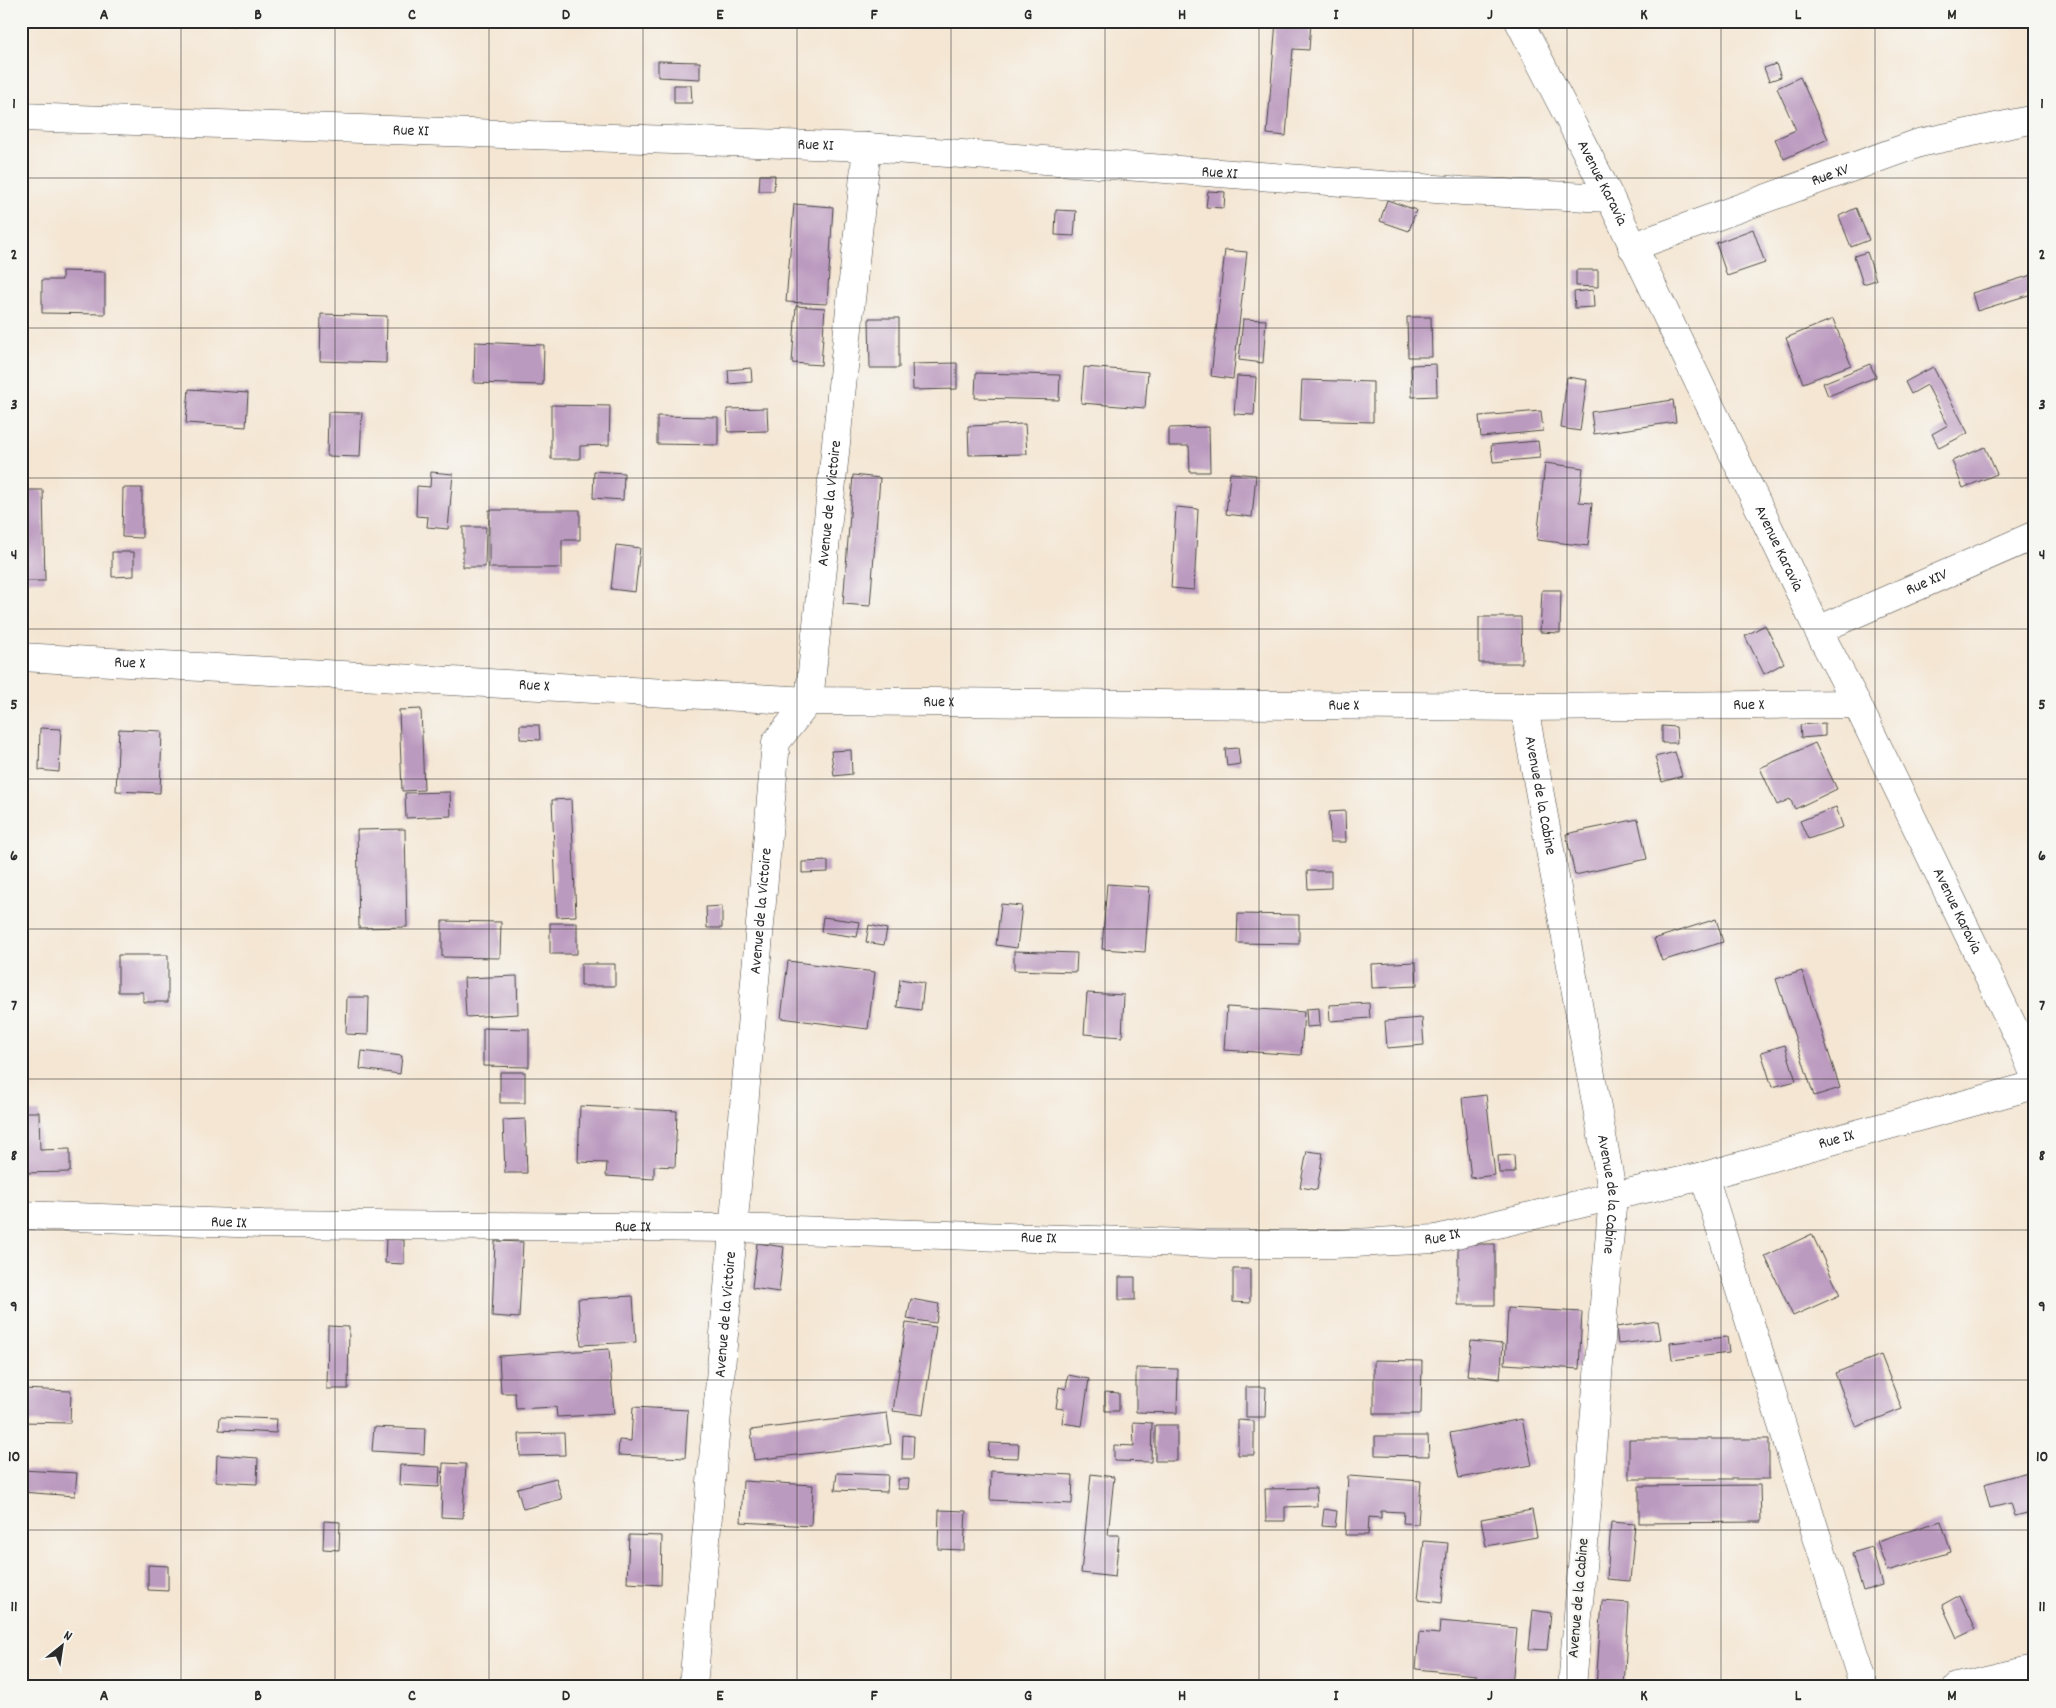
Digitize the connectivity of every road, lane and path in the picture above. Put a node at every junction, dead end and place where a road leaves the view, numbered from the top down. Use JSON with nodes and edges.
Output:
{"nodes":[{"id":1,"x":1519,"y":21,"type":"edge"},
{"id":2,"x":21,"y":117,"type":"edge"},
{"id":3,"x":2035,"y":119,"type":"edge"},
{"id":4,"x":867,"y":147,"type":"junction"},
{"id":5,"x":1610,"y":198,"type":"junction"},
{"id":6,"x":1632,"y":248,"type":"junction"},
{"id":7,"x":2035,"y":535,"type":"edge"},
{"id":8,"x":1818,"y":630,"type":"junction"},
{"id":9,"x":21,"y":656,"type":"edge"},
{"id":10,"x":809,"y":701,"type":"junction"},
{"id":11,"x":1857,"y":704,"type":"junction"},
{"id":12,"x":1524,"y":708,"type":"junction"},
{"id":13,"x":2028,"y":1042,"type":"edge"},
{"id":14,"x":2035,"y":1076,"type":"edge"},
{"id":15,"x":2035,"y":1085,"type":"edge"},
{"id":16,"x":1704,"y":1176,"type":"junction"},
{"id":17,"x":1613,"y":1196,"type":"junction"},
{"id":18,"x":21,"y":1215,"type":"edge"},
{"id":19,"x":733,"y":1228,"type":"junction"},
{"id":20,"x":2035,"y":1670,"type":"edge"},
{"id":21,"x":693,"y":1687,"type":"edge"},
{"id":22,"x":1572,"y":1687,"type":"edge"},
{"id":23,"x":1864,"y":1687,"type":"edge"},
{"id":24,"x":1957,"y":1687,"type":"edge"}],
"edges":[{"from":1,"to":5,"type":"street","name":"Avenue Karavia"},
{"from":2,"to":4,"type":"street","name":"Rue XI"},
{"from":3,"to":6,"type":"street","name":"Rue XV"},
{"from":4,"to":5,"type":"street","name":"Rue XI"},
{"from":4,"to":10,"type":"street","name":"Avenue de la Victoire"},
{"from":5,"to":6,"type":"street","name":"Avenue Karavia"},
{"from":6,"to":8,"type":"street","name":"Avenue Karavia"},
{"from":7,"to":8,"type":"street","name":"Rue XIV"},
{"from":8,"to":11,"type":"street","name":"Avenue Karavia"},
{"from":9,"to":10,"type":"street","name":"Rue X"},
{"from":10,"to":12,"type":"street","name":"Rue X"},
{"from":10,"to":19,"type":"street","name":"Avenue de la Victoire"},
{"from":11,"to":12,"type":"street","name":"Rue X"},
{"from":11,"to":13,"type":"street","name":"Avenue Karavia"},
{"from":12,"to":17,"type":"street","name":"Avenue de la Cabine"},
{"from":13,"to":14,"type":"street","name":"Avenue Karavia"},
{"from":15,"to":16,"type":"street","name":"Rue IX"},
{"from":16,"to":17,"type":"street","name":"Rue IX"},
{"from":16,"to":23,"type":"street"},
{"from":17,"to":19,"type":"street","name":"Rue IX"},
{"from":17,"to":22,"type":"street","name":"Avenue de la Cabine"},
{"from":18,"to":19,"type":"street","name":"Rue IX"},
{"from":19,"to":21,"type":"street","name":"Avenue de la Victoire"},
{"from":20,"to":24,"type":"street"}]}
